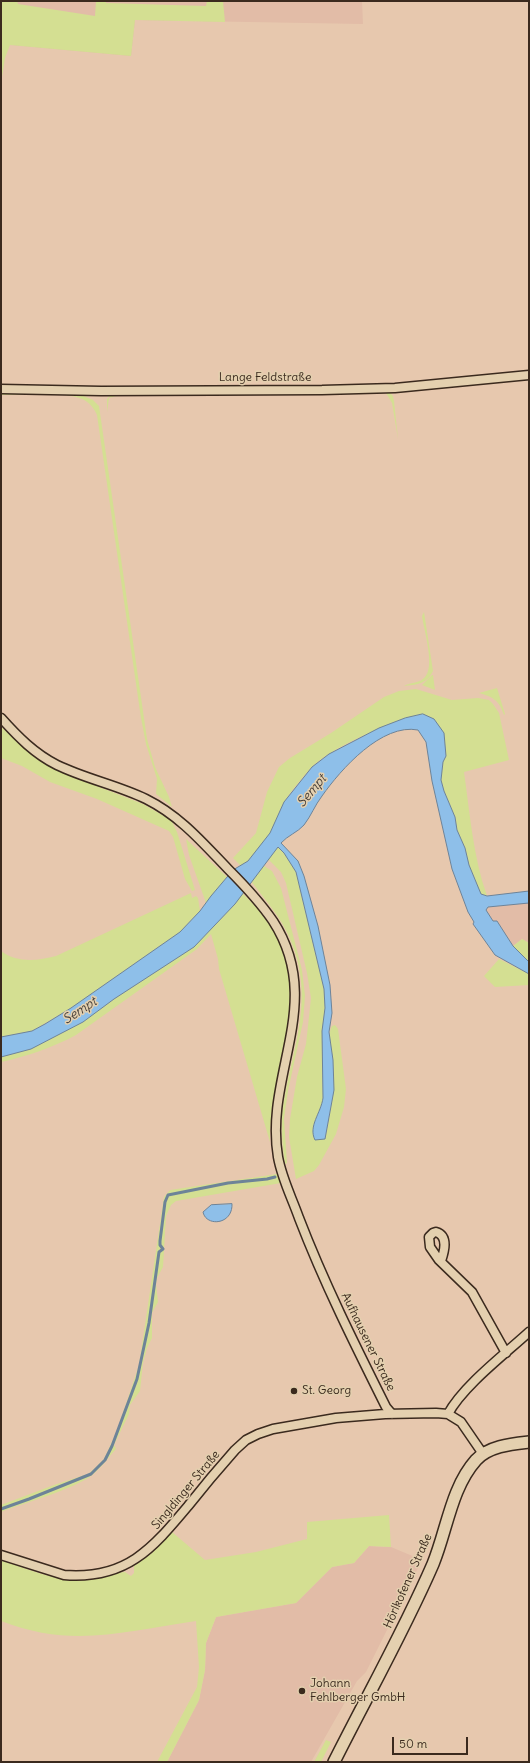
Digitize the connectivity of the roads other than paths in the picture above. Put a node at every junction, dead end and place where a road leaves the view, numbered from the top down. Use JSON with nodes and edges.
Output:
{"nodes":[{"id":1,"x":529,"y":375,"type":"edge"},
{"id":2,"x":1,"y":388,"type":"edge"},
{"id":3,"x":1,"y":718,"type":"edge"},
{"id":4,"x":441,"y":1262,"type":"dead end"},
{"id":5,"x":529,"y":1332,"type":"edge"},
{"id":6,"x":506,"y":1353,"type":"junction"},
{"id":7,"x":392,"y":1414,"type":"junction"},
{"id":8,"x":448,"y":1414,"type":"junction"},
{"id":9,"x":529,"y":1442,"type":"edge"},
{"id":10,"x":483,"y":1454,"type":"junction"},
{"id":11,"x":1,"y":1555,"type":"edge"},
{"id":12,"x":334,"y":1762,"type":"edge"}],
"edges":[{"from":1,"to":2,"type":"street","name":"Lange Feldstraße"},
{"from":3,"to":7,"type":"street","name":"Aufhausener Straße"},
{"from":4,"to":6,"type":"street"},
{"from":5,"to":6,"type":"street"},
{"from":6,"to":8,"type":"street"},
{"from":7,"to":8,"type":"street"},
{"from":7,"to":11,"type":"street","name":"Singldinger Straße"},
{"from":8,"to":10,"type":"street"},
{"from":9,"to":10,"type":"street","name":"Hörlkofener Straße"},
{"from":10,"to":12,"type":"street","name":"Hörlkofener Straße"}]}
